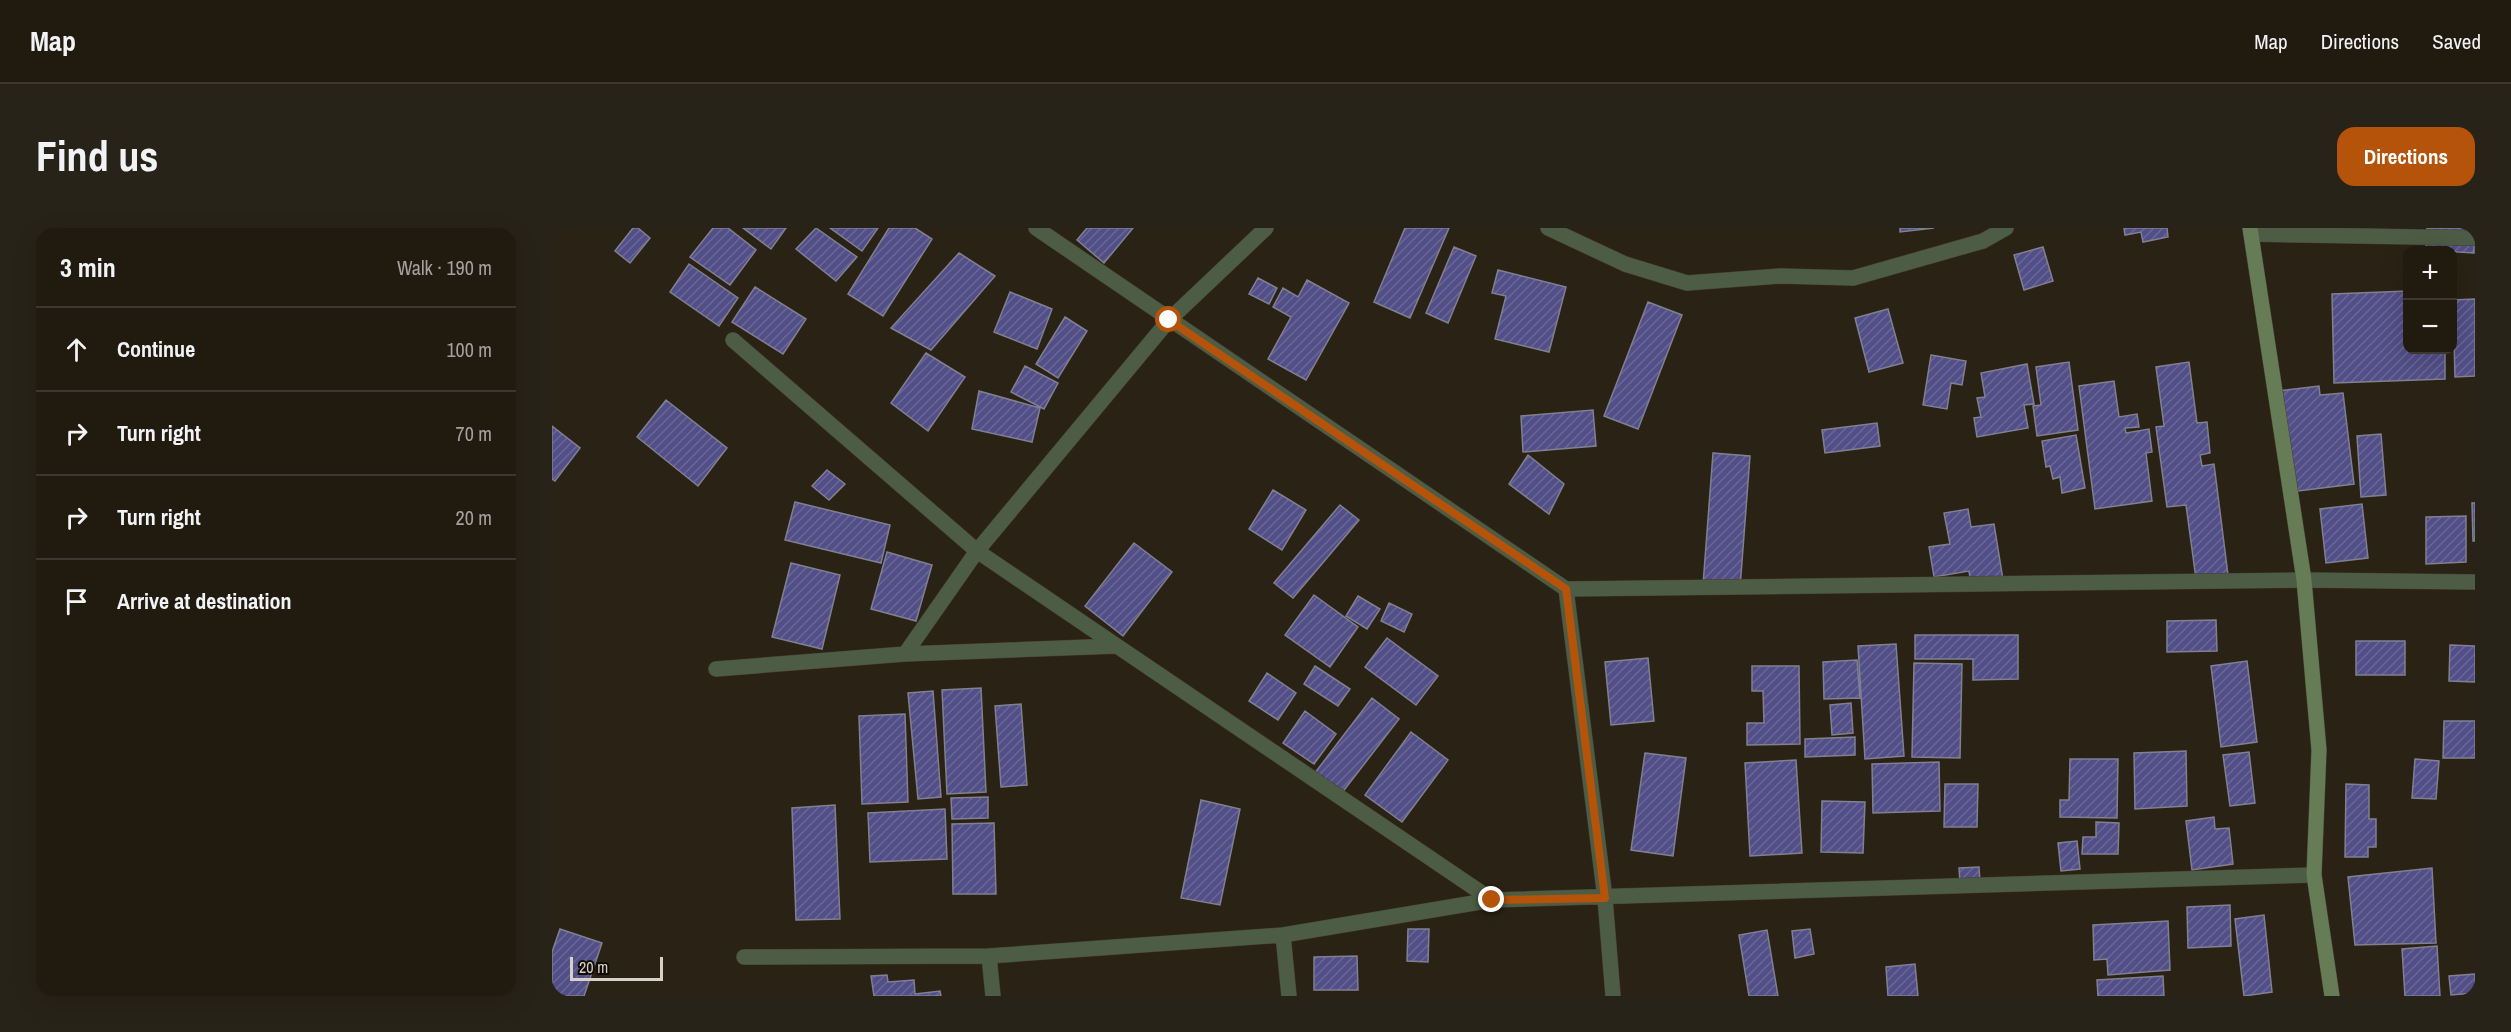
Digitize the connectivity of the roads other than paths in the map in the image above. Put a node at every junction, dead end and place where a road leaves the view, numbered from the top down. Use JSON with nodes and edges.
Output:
{"nodes":[{"id":1,"x":1036,"y":228,"type":"edge"},
{"id":2,"x":1266,"y":228,"type":"edge"},
{"id":3,"x":1548,"y":228,"type":"edge"},
{"id":4,"x":2006,"y":228,"type":"edge"},
{"id":5,"x":2251,"y":231,"type":"edge"},
{"id":6,"x":2475,"y":238,"type":"edge"},
{"id":7,"x":1169,"y":320,"type":"junction"},
{"id":8,"x":733,"y":340,"type":"dead end"},
{"id":9,"x":976,"y":551,"type":"junction"},
{"id":10,"x":2304,"y":580,"type":"junction"},
{"id":11,"x":2475,"y":582,"type":"edge"},
{"id":12,"x":1566,"y":589,"type":"junction"},
{"id":13,"x":1117,"y":646,"type":"junction"},
{"id":14,"x":905,"y":654,"type":"junction"},
{"id":15,"x":716,"y":669,"type":"dead end"},
{"id":16,"x":2314,"y":875,"type":"junction"},
{"id":17,"x":1605,"y":898,"type":"junction"},
{"id":18,"x":1492,"y":900,"type":"junction"},
{"id":19,"x":1283,"y":935,"type":"junction"},
{"id":20,"x":989,"y":956,"type":"junction"},
{"id":21,"x":744,"y":957,"type":"dead end"},
{"id":22,"x":993,"y":996,"type":"edge"},
{"id":23,"x":1289,"y":996,"type":"edge"},
{"id":24,"x":1613,"y":996,"type":"edge"},
{"id":25,"x":2332,"y":996,"type":"edge"}],
"edges":[{"from":1,"to":7,"type":"street"},
{"from":2,"to":7,"type":"street"},
{"from":3,"to":4,"type":"street"},
{"from":5,"to":6,"type":"street"},
{"from":5,"to":10,"type":"street"},
{"from":7,"to":9,"type":"street"},
{"from":7,"to":12,"type":"street"},
{"from":8,"to":9,"type":"street"},
{"from":9,"to":13,"type":"street"},
{"from":9,"to":14,"type":"street"},
{"from":10,"to":11,"type":"street"},
{"from":10,"to":12,"type":"street"},
{"from":10,"to":16,"type":"street"},
{"from":12,"to":17,"type":"street"},
{"from":13,"to":14,"type":"street"},
{"from":13,"to":18,"type":"street"},
{"from":14,"to":15,"type":"street"},
{"from":16,"to":17,"type":"street"},
{"from":16,"to":25,"type":"street"},
{"from":17,"to":18,"type":"street"},
{"from":17,"to":24,"type":"street"},
{"from":18,"to":19,"type":"street"},
{"from":19,"to":20,"type":"street"},
{"from":19,"to":23,"type":"street"},
{"from":20,"to":21,"type":"street"},
{"from":20,"to":22,"type":"street"}]}
